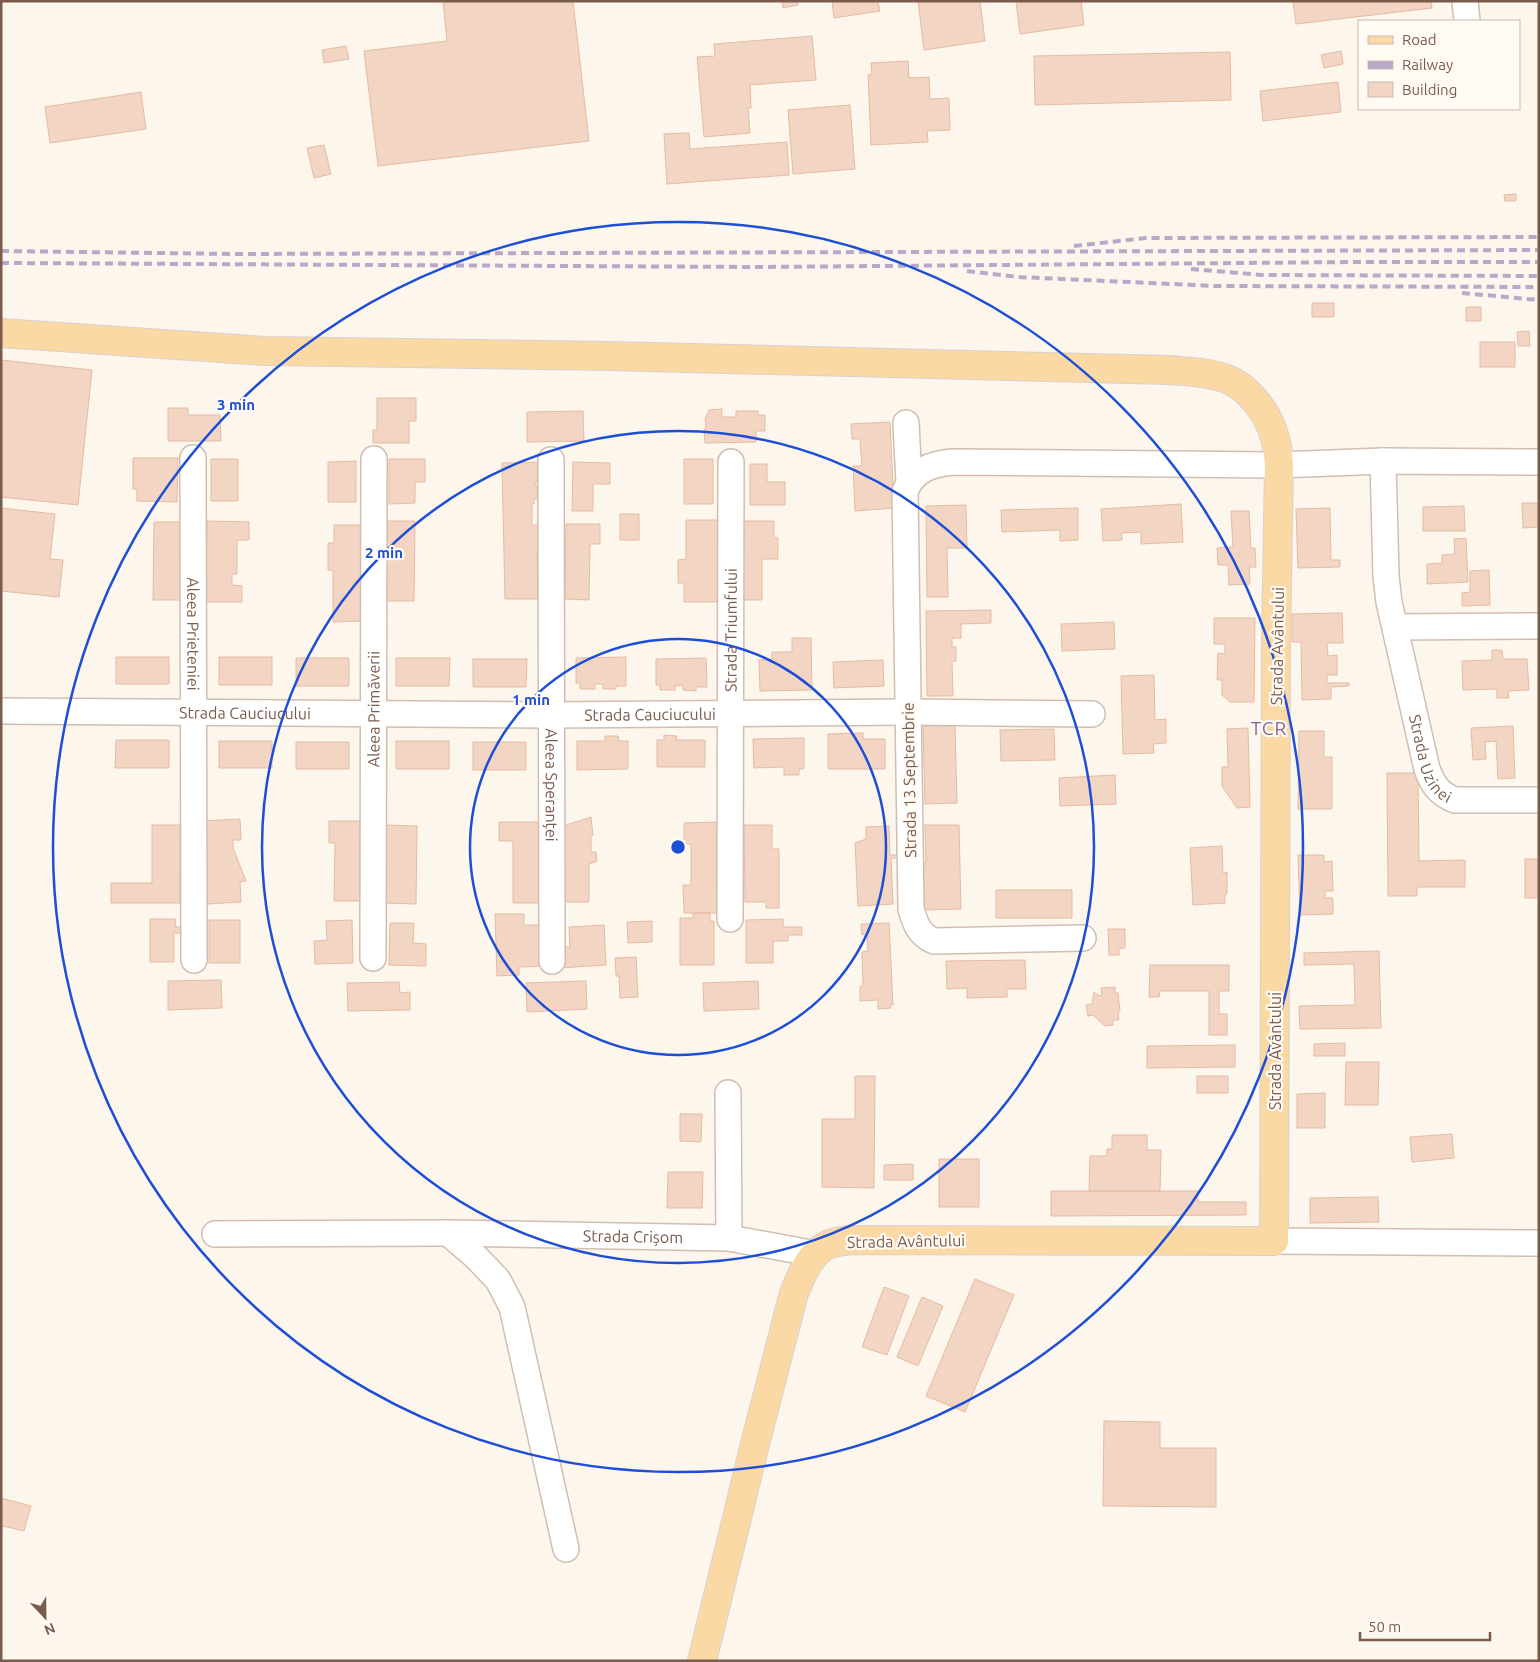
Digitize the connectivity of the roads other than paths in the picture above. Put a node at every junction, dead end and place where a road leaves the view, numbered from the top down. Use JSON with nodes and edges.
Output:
{"nodes":[{"id":1,"x":1465,"y":1,"type":"edge"},
{"id":2,"x":1467,"y":20,"type":"edge"},
{"id":3,"x":1,"y":333,"type":"edge"},
{"id":4,"x":906,"y":423,"type":"dead end"},
{"id":5,"x":194,"y":458,"type":"dead end"},
{"id":6,"x":374,"y":459,"type":"dead end"},
{"id":7,"x":551,"y":460,"type":"dead end"},
{"id":8,"x":1383,"y":461,"type":"junction"},
{"id":9,"x":731,"y":462,"type":"dead end"},
{"id":10,"x":1539,"y":462,"type":"edge"},
{"id":11,"x":1279,"y":465,"type":"junction"},
{"id":12,"x":917,"y":475,"type":"junction"},
{"id":13,"x":1539,"y":626,"type":"edge"},
{"id":14,"x":1396,"y":627,"type":"junction"},
{"id":15,"x":1,"y":711,"type":"edge"},
{"id":16,"x":908,"y":712,"type":"junction"},
{"id":17,"x":193,"y":713,"type":"junction"},
{"id":18,"x":373,"y":714,"type":"junction"},
{"id":19,"x":731,"y":714,"type":"junction"},
{"id":20,"x":1092,"y":714,"type":"dead end"},
{"id":21,"x":552,"y":715,"type":"junction"},
{"id":22,"x":1539,"y":800,"type":"edge"},
{"id":23,"x":730,"y":919,"type":"dead end"},
{"id":24,"x":1083,"y":938,"type":"dead end"},
{"id":25,"x":373,"y":958,"type":"dead end"},
{"id":26,"x":194,"y":960,"type":"dead end"},
{"id":27,"x":552,"y":961,"type":"dead end"},
{"id":28,"x":728,"y":1093,"type":"dead end"},
{"id":29,"x":448,"y":1233,"type":"junction"},
{"id":30,"x":215,"y":1234,"type":"dead end"},
{"id":31,"x":729,"y":1238,"type":"junction"},
{"id":32,"x":1274,"y":1241,"type":"junction"},
{"id":33,"x":1539,"y":1243,"type":"edge"},
{"id":34,"x":816,"y":1254,"type":"junction"},
{"id":35,"x":566,"y":1549,"type":"dead end"},
{"id":36,"x":702,"y":1661,"type":"edge"}],
"edges":[{"from":1,"to":2,"type":"street"},
{"from":3,"to":11,"type":"main road","name":"Strada Avântului"},
{"from":4,"to":12,"type":"street","name":"Strada 13 Septembrie"},
{"from":5,"to":17,"type":"street","name":"Aleea Prieteniei"},
{"from":6,"to":18,"type":"street","name":"Aleea Primăverii"},
{"from":7,"to":21,"type":"street","name":"Aleea Speranței"},
{"from":8,"to":10,"type":"street"},
{"from":8,"to":11,"type":"street"},
{"from":8,"to":14,"type":"street","name":"Strada Uzinei"},
{"from":9,"to":19,"type":"street","name":"Strada Triumfului"},
{"from":11,"to":12,"type":"street"},
{"from":11,"to":32,"type":"main road","name":"Strada Avântului"},
{"from":12,"to":16,"type":"street","name":"Strada 13 Septembrie"},
{"from":13,"to":14,"type":"street"},
{"from":14,"to":22,"type":"street","name":"Strada Uzinei"},
{"from":15,"to":17,"type":"street","name":"Strada Cauciucului"},
{"from":16,"to":19,"type":"street","name":"Strada Cauciucului"},
{"from":16,"to":20,"type":"street","name":"Strada Cauciucului"},
{"from":16,"to":24,"type":"street","name":"Strada 13 Septembrie"},
{"from":17,"to":18,"type":"street","name":"Strada Cauciucului"},
{"from":17,"to":26,"type":"street","name":"Aleea Prieteniei"},
{"from":18,"to":21,"type":"street","name":"Strada Cauciucului"},
{"from":18,"to":25,"type":"street","name":"Aleea Primăverii"},
{"from":19,"to":21,"type":"street","name":"Strada Cauciucului"},
{"from":19,"to":23,"type":"street","name":"Strada Triumfului"},
{"from":21,"to":27,"type":"street","name":"Aleea Speranței"},
{"from":28,"to":31,"type":"street"},
{"from":29,"to":30,"type":"street","name":"Strada Crișom"},
{"from":29,"to":31,"type":"street","name":"Strada Crișom"},
{"from":29,"to":35,"type":"street"},
{"from":31,"to":34,"type":"street","name":"Strada Crișom"},
{"from":32,"to":33,"type":"street","name":"Strada Avântului"},
{"from":32,"to":34,"type":"main road","name":"Strada Avântului"},
{"from":34,"to":36,"type":"main road","name":"Strada Avântului"}]}
